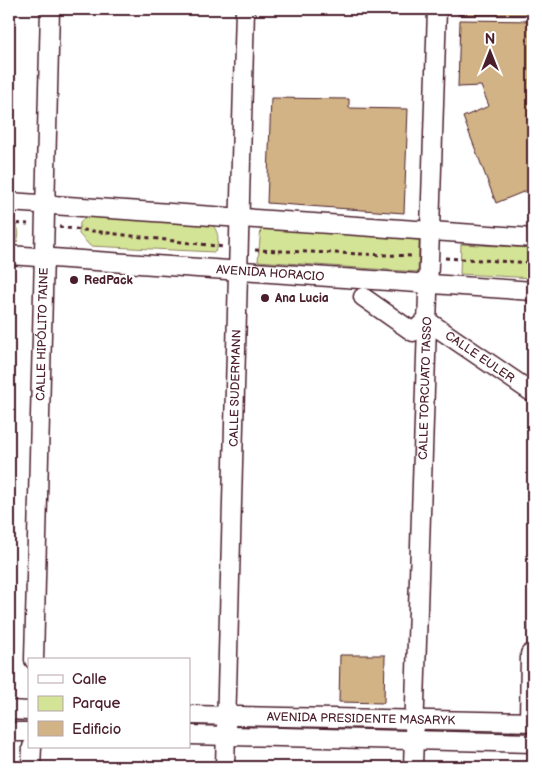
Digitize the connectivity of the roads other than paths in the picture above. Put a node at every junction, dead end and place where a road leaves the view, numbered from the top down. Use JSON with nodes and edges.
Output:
{"nodes":[{"id":1,"x":50,"y":9,"type":"edge"},
{"id":2,"x":245,"y":9,"type":"edge"},
{"id":3,"x":437,"y":9,"type":"edge"},
{"id":4,"x":9,"y":202,"type":"edge"},
{"id":5,"x":45,"y":205,"type":"junction"},
{"id":6,"x":240,"y":218,"type":"junction"},
{"id":7,"x":533,"y":222,"type":"edge"},
{"id":8,"x":430,"y":231,"type":"junction"},
{"id":9,"x":513,"y":236,"type":"junction"},
{"id":10,"x":533,"y":238,"type":"edge"},
{"id":11,"x":9,"y":255,"type":"edge"},
{"id":12,"x":44,"y":257,"type":"junction"},
{"id":13,"x":238,"y":270,"type":"junction"},
{"id":14,"x":428,"y":284,"type":"junction"},
{"id":15,"x":533,"y":291,"type":"edge"},
{"id":16,"x":362,"y":297,"type":"dead end"},
{"id":17,"x":426,"y":320,"type":"junction"},
{"id":18,"x":533,"y":393,"type":"edge"},
{"id":19,"x":530,"y":654,"type":"dead end"},
{"id":20,"x":34,"y":658,"type":"edge"},
{"id":21,"x":9,"y":710,"type":"edge"},
{"id":22,"x":28,"y":711,"type":"edge"},
{"id":23,"x":190,"y":714,"type":"edge"},
{"id":24,"x":226,"y":715,"type":"junction"},
{"id":25,"x":415,"y":720,"type":"junction"},
{"id":26,"x":531,"y":722,"type":"edge"},
{"id":27,"x":9,"y":732,"type":"edge"},
{"id":28,"x":28,"y":732,"type":"edge"},
{"id":29,"x":190,"y":736,"type":"edge"},
{"id":30,"x":226,"y":736,"type":"junction"},
{"id":31,"x":414,"y":740,"type":"junction"},
{"id":32,"x":533,"y":743,"type":"edge"},
{"id":33,"x":32,"y":748,"type":"edge"},
{"id":34,"x":31,"y":767,"type":"edge"},
{"id":35,"x":225,"y":767,"type":"edge"},
{"id":36,"x":413,"y":767,"type":"edge"}],
"edges":[{"from":1,"to":5,"type":"street","name":"CALLE HIPÓLITO TAINE"},
{"from":2,"to":6,"type":"street","name":"CALLE SUDERMANN"},
{"from":3,"to":8,"type":"street","name":"CALLE TORCUATO TASSO"},
{"from":4,"to":5,"type":"street"},
{"from":5,"to":6,"type":"street"},
{"from":5,"to":12,"type":"street","name":"CALLE HIPÓLITO TAINE"},
{"from":6,"to":8,"type":"street"},
{"from":6,"to":13,"type":"street","name":"CALLE SUDERMANN"},
{"from":7,"to":9,"type":"street"},
{"from":8,"to":9,"type":"street"},
{"from":8,"to":14,"type":"street","name":"CALLE TORCUATO TASSO"},
{"from":9,"to":10,"type":"street"},
{"from":11,"to":12,"type":"street","name":"AVENIDA HORACIO"},
{"from":12,"to":13,"type":"street","name":"AVENIDA HORACIO"},
{"from":12,"to":20,"type":"street","name":"CALLE HIPÓLITO TAINE"},
{"from":13,"to":14,"type":"street","name":"AVENIDA HORACIO"},
{"from":13,"to":24,"type":"street","name":"CALLE SUDERMANN"},
{"from":14,"to":15,"type":"street","name":"AVENIDA HORACIO"},
{"from":14,"to":17,"type":"street","name":"CALLE TORCUATO TASSO"},
{"from":16,"to":17,"type":"street"},
{"from":17,"to":18,"type":"street","name":"CALLE EULER"},
{"from":17,"to":25,"type":"street","name":"CALLE TORCUATO TASSO"},
{"from":19,"to":26,"type":"street"},
{"from":21,"to":22,"type":"street"},
{"from":23,"to":24,"type":"street","name":"AVENIDA PRESIDENTE MASARYK"},
{"from":24,"to":25,"type":"street","name":"AVENIDA PRESIDENTE MASARYK"},
{"from":24,"to":30,"type":"street","name":"CALLE SUDERMANN"},
{"from":25,"to":26,"type":"street","name":"AVENIDA PRESIDENTE MASARYK"},
{"from":25,"to":31,"type":"street","name":"CALLE TORCUATO TASSO"},
{"from":27,"to":28,"type":"street"},
{"from":29,"to":30,"type":"street","name":"AVENIDA PRESIDENTE MASARYK"},
{"from":30,"to":31,"type":"street","name":"AVENIDA PRESIDENTE MASARYK"},
{"from":30,"to":35,"type":"street","name":"CALLE SUDERMANN"},
{"from":31,"to":32,"type":"street","name":"AVENIDA PRESIDENTE MASARYK"},
{"from":31,"to":36,"type":"street","name":"CALLE TORCUATO TASSO"},
{"from":33,"to":34,"type":"street"}]}
